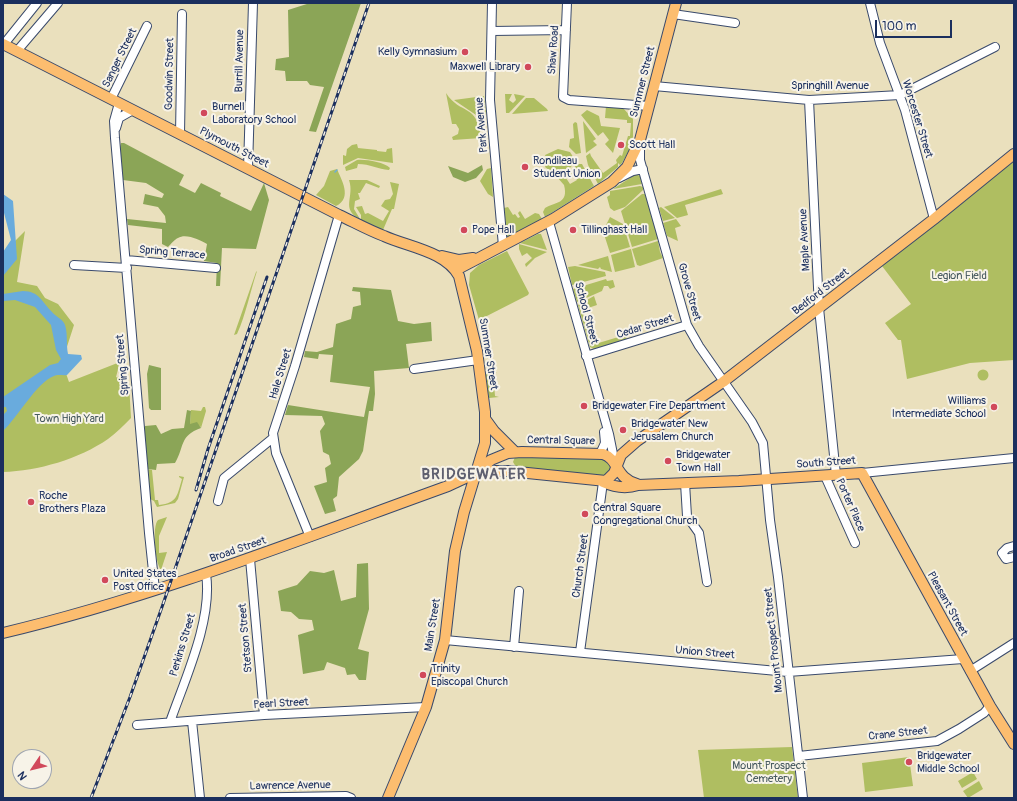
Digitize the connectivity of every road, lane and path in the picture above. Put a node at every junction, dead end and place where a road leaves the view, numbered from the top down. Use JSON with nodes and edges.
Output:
{"nodes":[{"id":1,"x":33,"y":3,"type":"edge"},
{"id":2,"x":37,"y":3,"type":"edge"},
{"id":3,"x":58,"y":3,"type":"edge"},
{"id":4,"x":252,"y":3,"type":"edge"},
{"id":5,"x":492,"y":3,"type":"edge"},
{"id":6,"x":567,"y":3,"type":"edge"},
{"id":7,"x":676,"y":3,"type":"edge"},
{"id":8,"x":870,"y":3,"type":"edge"},
{"id":9,"x":182,"y":14,"type":"dead end"},
{"id":10,"x":673,"y":14,"type":"junction"},
{"id":11,"x":735,"y":23,"type":"dead end"},
{"id":12,"x":147,"y":26,"type":"dead end"},
{"id":13,"x":566,"y":30,"type":"junction"},
{"id":14,"x":492,"y":31,"type":"junction"},
{"id":15,"x":3,"y":34,"type":"edge"},
{"id":16,"x":4,"y":44,"type":"edge"},
{"id":17,"x":995,"y":47,"type":"dead end"},
{"id":18,"x":17,"y":51,"type":"junction"},
{"id":19,"x":654,"y":86,"type":"junction"},
{"id":20,"x":900,"y":95,"type":"junction"},
{"id":21,"x":115,"y":100,"type":"junction"},
{"id":22,"x":809,"y":100,"type":"junction"},
{"id":23,"x":649,"y":106,"type":"junction"},
{"id":24,"x":133,"y":110,"type":"junction"},
{"id":25,"x":180,"y":134,"type":"junction"},
{"id":26,"x":115,"y":135,"type":"junction"},
{"id":27,"x":640,"y":140,"type":"junction"},
{"id":28,"x":1014,"y":154,"type":"edge"},
{"id":29,"x":248,"y":168,"type":"junction"},
{"id":30,"x":643,"y":169,"type":"junction"},
{"id":31,"x":612,"y":182,"type":"junction"},
{"id":32,"x":339,"y":215,"type":"junction"},
{"id":33,"x":934,"y":219,"type":"junction"},
{"id":34,"x":549,"y":222,"type":"junction"},
{"id":35,"x":503,"y":246,"type":"junction"},
{"id":36,"x":432,"y":254,"type":"junction"},
{"id":37,"x":483,"y":255,"type":"junction"},
{"id":38,"x":126,"y":260,"type":"junction"},
{"id":39,"x":74,"y":265,"type":"dead end"},
{"id":40,"x":127,"y":268,"type":"junction"},
{"id":41,"x":216,"y":268,"type":"dead end"},
{"id":42,"x":456,"y":270,"type":"junction"},
{"id":43,"x":819,"y":308,"type":"junction"},
{"id":44,"x":687,"y":325,"type":"junction"},
{"id":45,"x":586,"y":356,"type":"junction"},
{"id":46,"x":478,"y":360,"type":"junction"},
{"id":47,"x":414,"y":369,"type":"dead end"},
{"id":48,"x":724,"y":382,"type":"junction"},
{"id":49,"x":601,"y":411,"type":"junction"},
{"id":50,"x":485,"y":419,"type":"junction"},
{"id":51,"x":273,"y":438,"type":"junction"},
{"id":52,"x":637,"y":441,"type":"junction"},
{"id":53,"x":612,"y":450,"type":"junction"},
{"id":54,"x":515,"y":452,"type":"junction"},
{"id":55,"x":600,"y":454,"type":"junction"},
{"id":56,"x":1014,"y":458,"type":"edge"},
{"id":57,"x":616,"y":467,"type":"junction"},
{"id":58,"x":516,"y":472,"type":"junction"},
{"id":59,"x":476,"y":473,"type":"junction"},
{"id":60,"x":862,"y":473,"type":"junction"},
{"id":61,"x":836,"y":475,"type":"junction"},
{"id":62,"x":825,"y":476,"type":"junction"},
{"id":63,"x":767,"y":479,"type":"junction"},
{"id":64,"x":603,"y":482,"type":"junction"},
{"id":65,"x":685,"y":483,"type":"junction"},
{"id":66,"x":638,"y":485,"type":"junction"},
{"id":67,"x":218,"y":501,"type":"dead end"},
{"id":68,"x":310,"y":537,"type":"junction"},
{"id":69,"x":855,"y":543,"type":"dead end"},
{"id":70,"x":1014,"y":546,"type":"edge"},
{"id":71,"x":1014,"y":557,"type":"edge"},
{"id":72,"x":250,"y":558,"type":"junction"},
{"id":73,"x":206,"y":574,"type":"junction"},
{"id":74,"x":707,"y":582,"type":"dead end"},
{"id":75,"x":155,"y":590,"type":"junction"},
{"id":76,"x":519,"y":590,"type":"dead end"},
{"id":77,"x":3,"y":633,"type":"edge"},
{"id":78,"x":445,"y":640,"type":"junction"},
{"id":79,"x":1014,"y":643,"type":"edge"},
{"id":80,"x":514,"y":647,"type":"junction"},
{"id":81,"x":580,"y":652,"type":"junction"},
{"id":82,"x":964,"y":659,"type":"junction"},
{"id":83,"x":970,"y":671,"type":"junction"},
{"id":84,"x":788,"y":672,"type":"junction"},
{"id":85,"x":990,"y":706,"type":"junction"},
{"id":86,"x":426,"y":707,"type":"junction"},
{"id":87,"x":264,"y":715,"type":"junction"},
{"id":88,"x":192,"y":721,"type":"junction"},
{"id":89,"x":170,"y":722,"type":"junction"},
{"id":90,"x":137,"y":725,"type":"dead end"},
{"id":91,"x":1014,"y":744,"type":"edge"},
{"id":92,"x":799,"y":756,"type":"junction"},
{"id":93,"x":200,"y":798,"type":"edge"},
{"id":94,"x":230,"y":798,"type":"edge"},
{"id":95,"x":351,"y":798,"type":"edge"},
{"id":96,"x":388,"y":798,"type":"edge"},
{"id":97,"x":803,"y":798,"type":"edge"}],
"edges":[{"from":1,"to":15,"type":"street"},
{"from":2,"to":16,"type":"street"},
{"from":3,"to":18,"type":"street"},
{"from":4,"to":29,"type":"street","name":"Burrill Avenue"},
{"from":5,"to":14,"type":"street","name":"Park Avenue"},
{"from":6,"to":13,"type":"street","name":"Shaw Road"},
{"from":7,"to":10,"type":"main road","name":"Summer Street"},
{"from":8,"to":20,"type":"street","name":"Worcester Street"},
{"from":9,"to":25,"type":"street","name":"Goodwin Street"},
{"from":10,"to":11,"type":"street"},
{"from":10,"to":19,"type":"main road","name":"Summer Street"},
{"from":12,"to":21,"type":"street","name":"Sanger Street"},
{"from":13,"to":14,"type":"street"},
{"from":13,"to":23,"type":"street","name":"Shaw Road"},
{"from":14,"to":35,"type":"street","name":"Park Avenue"},
{"from":16,"to":18,"type":"main road","name":"Plymouth Street"},
{"from":17,"to":20,"type":"street","name":"Springhill Avenue"},
{"from":18,"to":21,"type":"main road","name":"Plymouth Street"},
{"from":19,"to":22,"type":"street","name":"Springhill Avenue"},
{"from":19,"to":23,"type":"main road","name":"Summer Street"},
{"from":20,"to":22,"type":"street","name":"Springhill Avenue"},
{"from":20,"to":33,"type":"street","name":"Worcester Street"},
{"from":21,"to":24,"type":"main road","name":"Plymouth Street"},
{"from":21,"to":26,"type":"street","name":"Spring Street"},
{"from":22,"to":43,"type":"street","name":"Maple Avenue"},
{"from":23,"to":27,"type":"main road","name":"Summer Street"},
{"from":24,"to":25,"type":"main road","name":"Plymouth Street"},
{"from":24,"to":26,"type":"street"},
{"from":25,"to":29,"type":"main road","name":"Plymouth Street"},
{"from":26,"to":38,"type":"street","name":"Spring Street"},
{"from":27,"to":30,"type":"street","name":"Grove Street"},
{"from":27,"to":31,"type":"main road","name":"Summer Street"},
{"from":28,"to":33,"type":"main road","name":"Bedford Street"},
{"from":29,"to":32,"type":"main road","name":"Plymouth Street"},
{"from":30,"to":31,"type":"street","name":"Summer Street"},
{"from":30,"to":44,"type":"street","name":"Grove Street"},
{"from":31,"to":34,"type":"main road","name":"Summer Street"},
{"from":32,"to":36,"type":"main road","name":"Plymouth Street"},
{"from":32,"to":51,"type":"street","name":"Hale Street"},
{"from":33,"to":43,"type":"main road","name":"Bedford Street"},
{"from":34,"to":35,"type":"main road","name":"Summer Street"},
{"from":34,"to":45,"type":"street","name":"School Street"},
{"from":35,"to":37,"type":"main road","name":"Summer Street"},
{"from":36,"to":37,"type":"main road","name":"Summer Street"},
{"from":36,"to":42,"type":"main road","name":"Plymouth Street"},
{"from":37,"to":42,"type":"main road","name":"Summer Street"},
{"from":38,"to":40,"type":"street","name":"Spring Street"},
{"from":38,"to":41,"type":"street","name":"Spring Terrace"},
{"from":39,"to":40,"type":"street"},
{"from":40,"to":75,"type":"street","name":"Spring Street"},
{"from":42,"to":46,"type":"main road","name":"Summer Street"},
{"from":43,"to":48,"type":"main road","name":"Bedford Street"},
{"from":43,"to":61,"type":"street","name":"Maple Avenue"},
{"from":44,"to":45,"type":"street","name":"Cedar Street"},
{"from":44,"to":48,"type":"street","name":"Grove Street"},
{"from":45,"to":49,"type":"street","name":"School Street"},
{"from":46,"to":47,"type":"street"},
{"from":46,"to":50,"type":"main road","name":"Summer Street"},
{"from":48,"to":52,"type":"main road","name":"Bedford Street"},
{"from":48,"to":63,"type":"street","name":"Grove Street"},
{"from":49,"to":53,"type":"street","name":"School Street"},
{"from":49,"to":55,"type":"street","name":"School Street"},
{"from":50,"to":54,"type":"main road"},
{"from":50,"to":59,"type":"main road","name":"Summer Street"},
{"from":51,"to":67,"type":"street"},
{"from":51,"to":68,"type":"street","name":"Hale Street"},
{"from":52,"to":53,"type":"main road","name":"Bedford Street"},
{"from":52,"to":57,"type":"main road","name":"Bedford Street"},
{"from":53,"to":55,"type":"main road","name":"Bedford Street"},
{"from":53,"to":57,"type":"street","name":"School Street"},
{"from":54,"to":55,"type":"main road","name":"Central Square"},
{"from":54,"to":58,"type":"main road"},
{"from":54,"to":59,"type":"main road","name":"Central Square"},
{"from":55,"to":57,"type":"main road","name":"Central Square"},
{"from":56,"to":60,"type":"street","name":"South Street"},
{"from":57,"to":64,"type":"main road"},
{"from":57,"to":66,"type":"main road"},
{"from":58,"to":59,"type":"main road"},
{"from":58,"to":64,"type":"main road"},
{"from":59,"to":68,"type":"main road","name":"Broad Street"},
{"from":59,"to":78,"type":"main road","name":"Main Street"},
{"from":60,"to":61,"type":"main road","name":"South Street"},
{"from":60,"to":82,"type":"main road","name":"Pleasant Street"},
{"from":61,"to":62,"type":"main road","name":"South Street"},
{"from":62,"to":63,"type":"main road","name":"South Street"},
{"from":62,"to":69,"type":"street","name":"Porter Place"},
{"from":63,"to":65,"type":"main road","name":"South Street"},
{"from":63,"to":84,"type":"street","name":"Mount Prospect Street"},
{"from":64,"to":66,"type":"main road","name":"South Street"},
{"from":64,"to":81,"type":"street","name":"Church Street"},
{"from":65,"to":66,"type":"main road","name":"South Street"},
{"from":65,"to":74,"type":"street"},
{"from":68,"to":72,"type":"main road","name":"Broad Street"},
{"from":70,"to":71,"type":"street"},
{"from":72,"to":73,"type":"main road","name":"Broad Street"},
{"from":72,"to":87,"type":"street","name":"Stetson Street"},
{"from":73,"to":75,"type":"main road","name":"Broad Street"},
{"from":73,"to":89,"type":"street","name":"Perkins Street"},
{"from":75,"to":77,"type":"main road","name":"Broad Street"},
{"from":76,"to":80,"type":"street"},
{"from":78,"to":80,"type":"street","name":"Union Street"},
{"from":78,"to":86,"type":"main road","name":"Main Street"},
{"from":79,"to":83,"type":"street"},
{"from":80,"to":81,"type":"street","name":"Union Street"},
{"from":81,"to":84,"type":"street","name":"Union Street"},
{"from":82,"to":83,"type":"main road","name":"Pleasant Street"},
{"from":82,"to":84,"type":"street","name":"Union Street"},
{"from":83,"to":85,"type":"main road","name":"Pleasant Street"},
{"from":84,"to":92,"type":"street","name":"Mount Prospect Street"},
{"from":85,"to":91,"type":"main road","name":"Pleasant Street"},
{"from":85,"to":92,"type":"street","name":"Crane Street"},
{"from":86,"to":87,"type":"street","name":"Pearl Street"},
{"from":86,"to":96,"type":"main road","name":"Main Street"},
{"from":87,"to":88,"type":"street","name":"Pearl Street"},
{"from":88,"to":89,"type":"street","name":"Pearl Street"},
{"from":88,"to":93,"type":"street"},
{"from":89,"to":90,"type":"street","name":"Pearl Street"},
{"from":92,"to":97,"type":"street","name":"Mount Prospect Street"},
{"from":94,"to":95,"type":"street","name":"Lawrence Avenue"}]}
